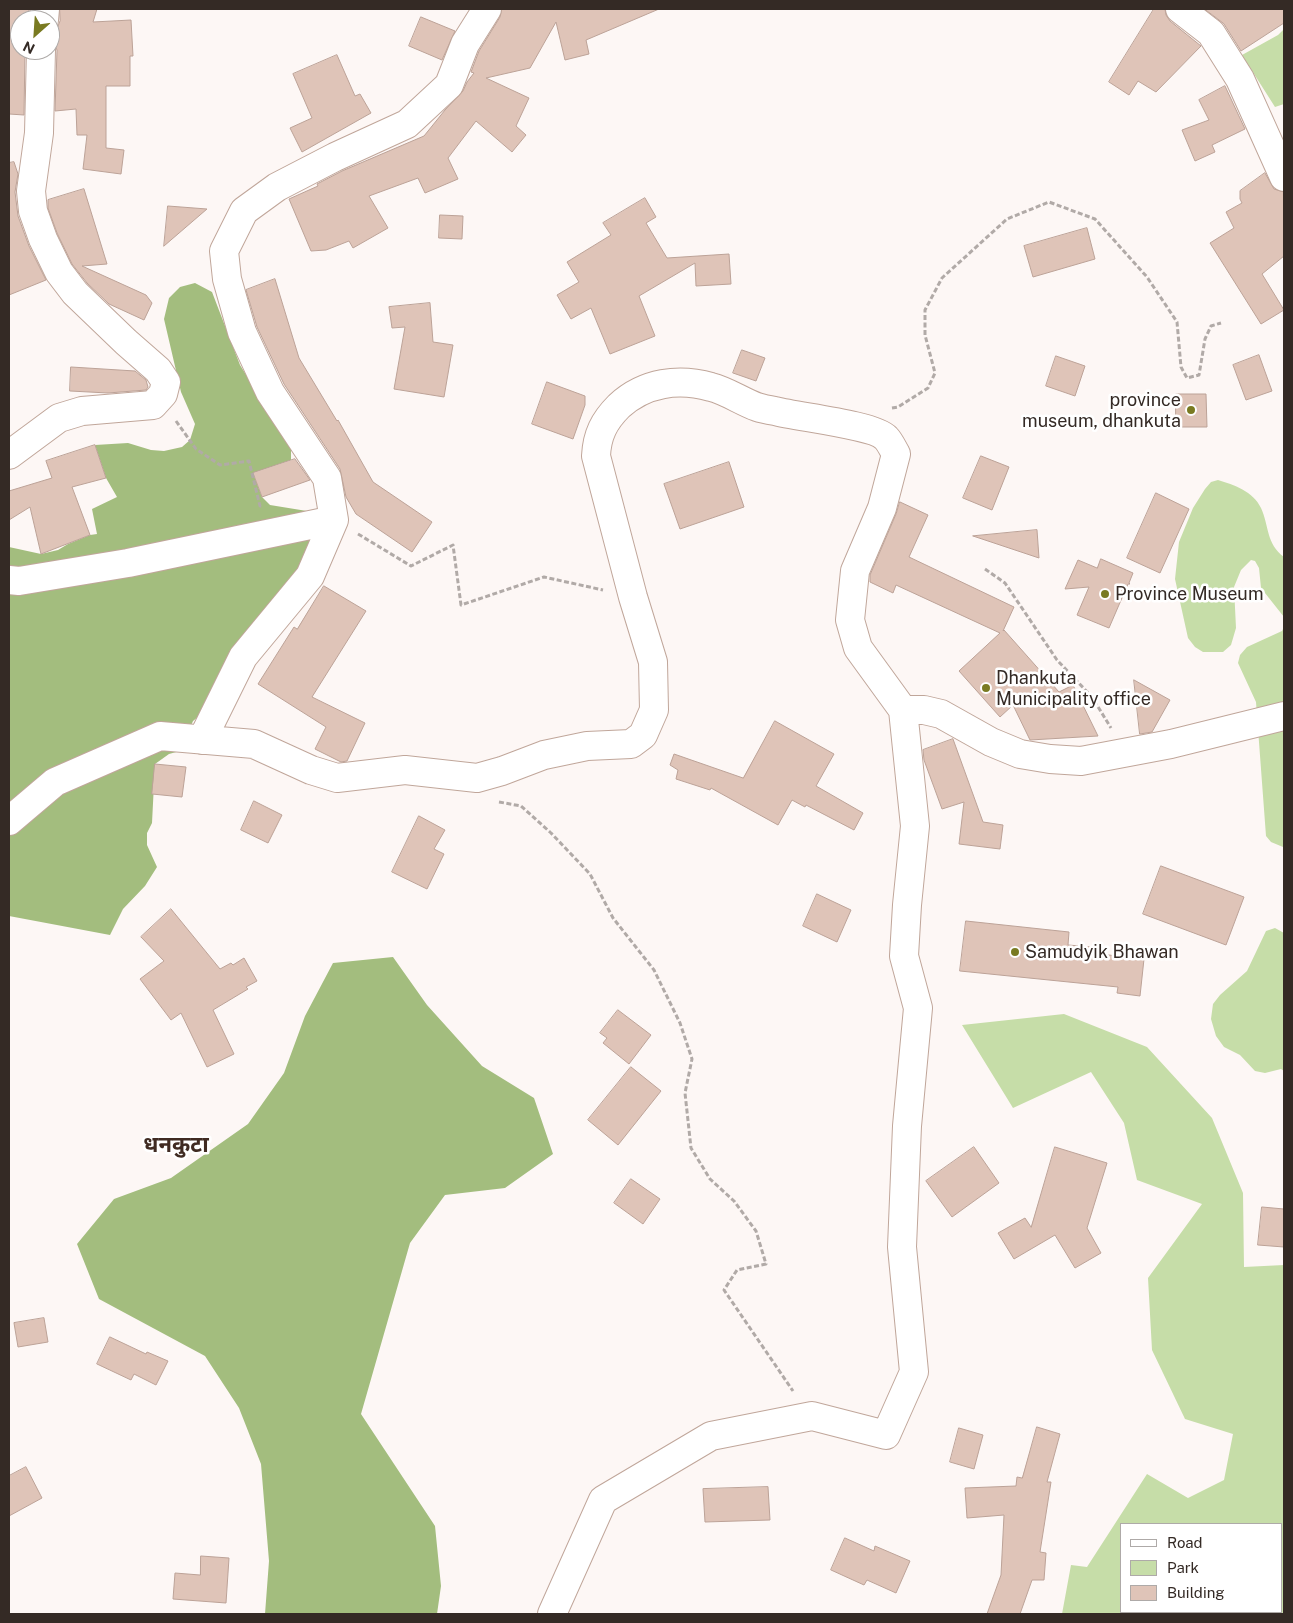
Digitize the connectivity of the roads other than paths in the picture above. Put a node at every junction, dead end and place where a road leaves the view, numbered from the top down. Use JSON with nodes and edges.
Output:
{"nodes":[{"id":1,"x":487,"y":9,"type":"edge"},
{"id":2,"x":1180,"y":9,"type":"edge"},
{"id":3,"x":41,"y":60,"type":"edge"},
{"id":4,"x":1284,"y":177,"type":"edge"},
{"id":5,"x":9,"y":455,"type":"edge"},
{"id":6,"x":334,"y":520,"type":"junction"},
{"id":7,"x":9,"y":580,"type":"edge"},
{"id":8,"x":903,"y":710,"type":"junction"},
{"id":9,"x":1284,"y":716,"type":"edge"},
{"id":10,"x":202,"y":740,"type":"junction"},
{"id":11,"x":9,"y":821,"type":"edge"},
{"id":12,"x":552,"y":1614,"type":"edge"}],
"edges":[{"from":1,"to":6,"type":"street"},
{"from":2,"to":4,"type":"street"},
{"from":3,"to":5,"type":"street"},
{"from":6,"to":7,"type":"street"},
{"from":6,"to":10,"type":"street"},
{"from":8,"to":9,"type":"street"},
{"from":8,"to":10,"type":"street"},
{"from":8,"to":12,"type":"street"},
{"from":10,"to":11,"type":"street"}]}
